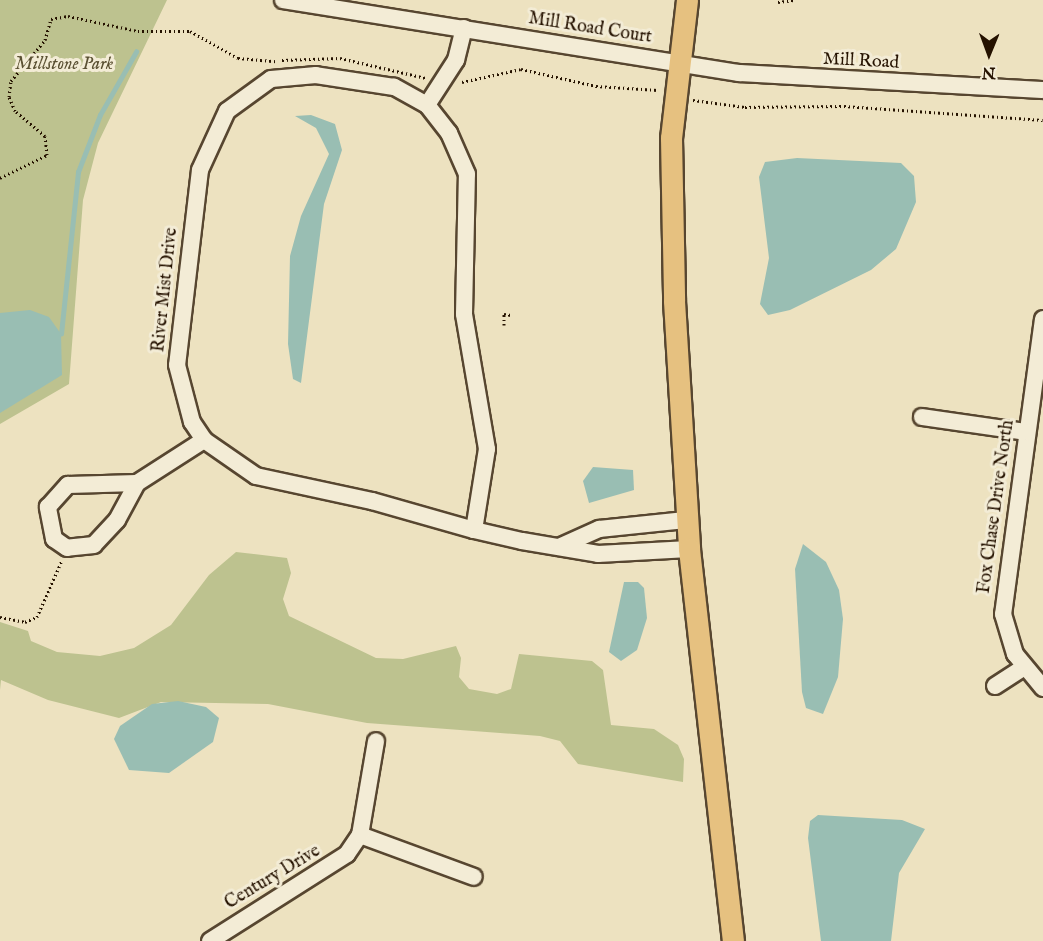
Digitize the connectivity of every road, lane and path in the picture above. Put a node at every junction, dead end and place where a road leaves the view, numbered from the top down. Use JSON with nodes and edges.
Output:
{"nodes":[{"id":1,"x":283,"y":0,"type":"edge"},
{"id":2,"x":687,"y":0,"type":"edge"},
{"id":3,"x":794,"y":0,"type":"edge"},
{"id":4,"x":778,"y":2,"type":"dead end"},
{"id":5,"x":464,"y":28,"type":"junction"},
{"id":6,"x":677,"y":64,"type":"junction"},
{"id":7,"x":430,"y":80,"type":"dead end"},
{"id":8,"x":457,"y":82,"type":"dead end"},
{"id":9,"x":654,"y":89,"type":"dead end"},
{"id":10,"x":1043,"y":90,"type":"edge"},
{"id":11,"x":427,"y":105,"type":"junction"},
{"id":12,"x":720,"y":105,"type":"dead end"},
{"id":13,"x":1043,"y":120,"type":"edge"},
{"id":14,"x":0,"y":178,"type":"edge"},
{"id":15,"x":511,"y":315,"type":"dead end"},
{"id":16,"x":1043,"y":319,"type":"edge"},
{"id":17,"x":504,"y":325,"type":"dead end"},
{"id":18,"x":922,"y":417,"type":"dead end"},
{"id":19,"x":1026,"y":432,"type":"junction"},
{"id":20,"x":204,"y":440,"type":"junction"},
{"id":21,"x":137,"y":483,"type":"junction"},
{"id":22,"x":686,"y":520,"type":"junction"},
{"id":23,"x":474,"y":530,"type":"junction"},
{"id":24,"x":561,"y":546,"type":"junction"},
{"id":25,"x":67,"y":548,"type":"junction"},
{"id":26,"x":688,"y":549,"type":"junction"},
{"id":27,"x":0,"y":617,"type":"edge"},
{"id":28,"x":1024,"y":667,"type":"junction"},
{"id":29,"x":995,"y":686,"type":"dead end"},
{"id":30,"x":1043,"y":688,"type":"edge"},
{"id":31,"x":376,"y":741,"type":"dead end"},
{"id":32,"x":360,"y":835,"type":"junction"},
{"id":33,"x":474,"y":878,"type":"dead end"},
{"id":34,"x":210,"y":941,"type":"edge"},
{"id":35,"x":733,"y":941,"type":"edge"}],
"edges":[{"from":1,"to":5,"type":"street","name":"Mill Road Court"},
{"from":2,"to":6,"type":"main road"},
{"from":3,"to":4,"type":"path"},
{"from":5,"to":6,"type":"street","name":"Mill Road Court"},
{"from":5,"to":11,"type":"street"},
{"from":6,"to":10,"type":"street","name":"Mill Road"},
{"from":6,"to":22,"type":"main road"},
{"from":7,"to":14,"type":"path"},
{"from":8,"to":9,"type":"path"},
{"from":11,"to":20,"type":"street","name":"River Mist Drive"},
{"from":11,"to":23,"type":"street","name":"River Mist Drive"},
{"from":12,"to":13,"type":"path"},
{"from":15,"to":17,"type":"path"},
{"from":16,"to":19,"type":"street","name":"Fox Chase Drive North"},
{"from":18,"to":19,"type":"street"},
{"from":19,"to":28,"type":"street","name":"Fox Chase Drive North"},
{"from":20,"to":21,"type":"street"},
{"from":20,"to":23,"type":"street"},
{"from":21,"to":25,"type":"street"},
{"from":21,"to":25,"type":"street"},
{"from":22,"to":24,"type":"street"},
{"from":22,"to":26,"type":"main road"},
{"from":23,"to":24,"type":"street"},
{"from":24,"to":26,"type":"street"},
{"from":25,"to":27,"type":"path"},
{"from":26,"to":35,"type":"main road"},
{"from":28,"to":29,"type":"street"},
{"from":28,"to":30,"type":"street","name":"Fox Chase Drive North"},
{"from":31,"to":32,"type":"street"},
{"from":32,"to":33,"type":"street"},
{"from":32,"to":34,"type":"street","name":"Century Drive"}]}
